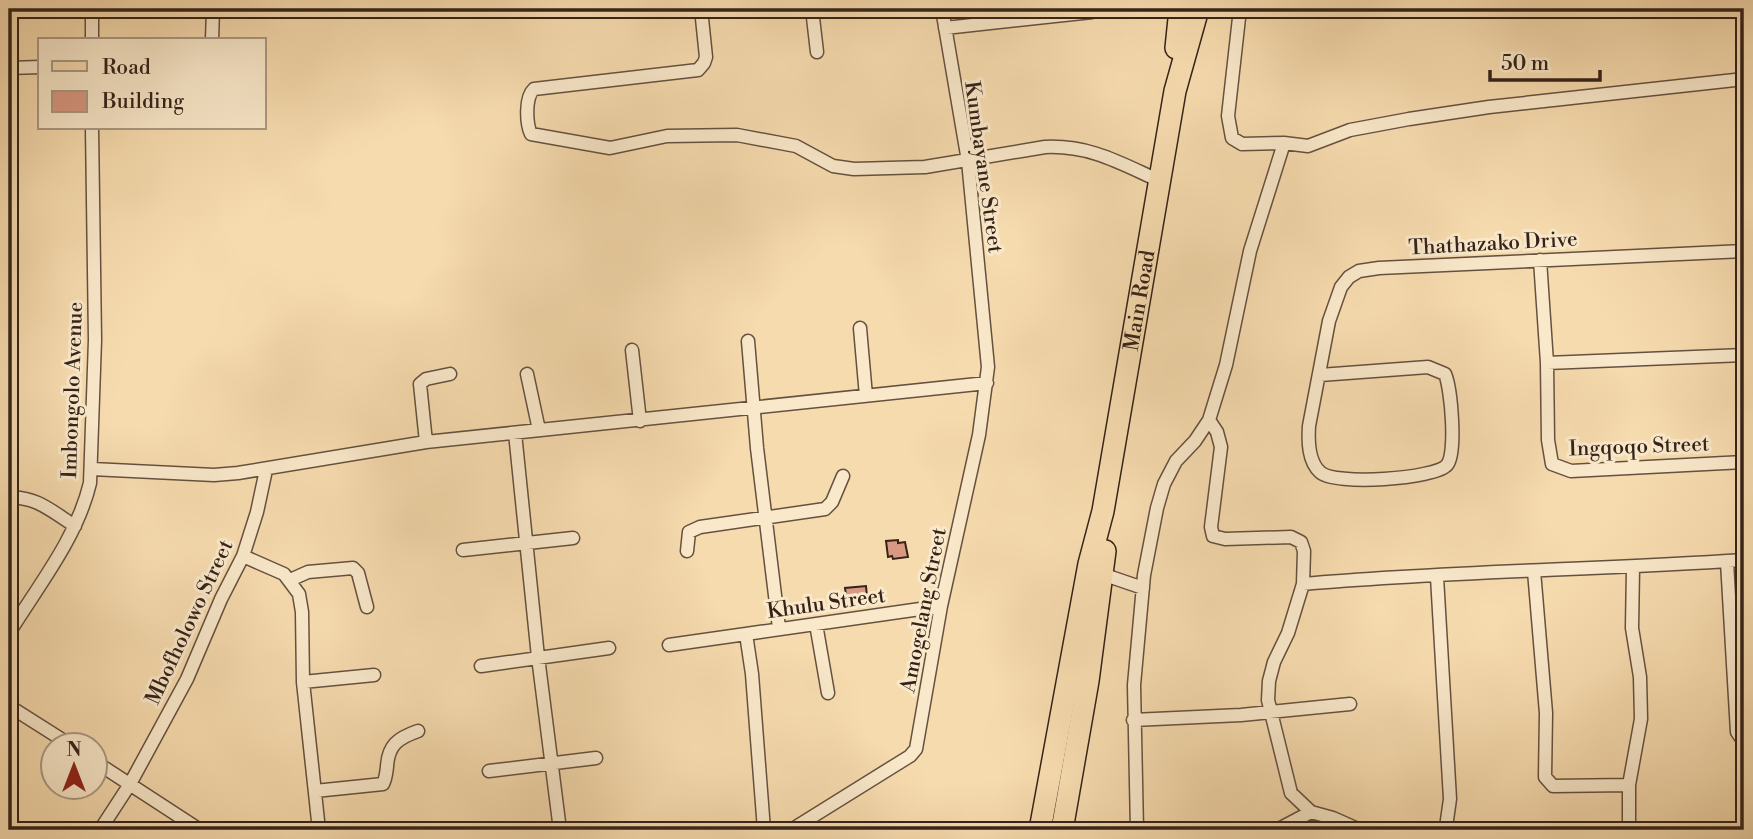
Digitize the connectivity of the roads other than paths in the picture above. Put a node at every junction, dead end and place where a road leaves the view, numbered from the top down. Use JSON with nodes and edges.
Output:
{"nodes":[{"id":1,"x":92,"y":9,"type":"edge"},
{"id":2,"x":213,"y":9,"type":"edge"},
{"id":3,"x":701,"y":9,"type":"edge"},
{"id":4,"x":812,"y":9,"type":"edge"},
{"id":5,"x":942,"y":9,"type":"edge"},
{"id":6,"x":1180,"y":9,"type":"edge"},
{"id":7,"x":1198,"y":9,"type":"edge"},
{"id":8,"x":1240,"y":9,"type":"edge"},
{"id":9,"x":1092,"y":12,"type":"dead end"},
{"id":10,"x":944,"y":28,"type":"junction"},
{"id":11,"x":92,"y":38,"type":"edge"},
{"id":12,"x":212,"y":38,"type":"edge"},
{"id":13,"x":817,"y":52,"type":"dead end"},
{"id":14,"x":38,"y":67,"type":"edge"},
{"id":15,"x":9,"y":68,"type":"edge"},
{"id":16,"x":1744,"y":79,"type":"edge"},
{"id":17,"x":1175,"y":91,"type":"junction"},
{"id":18,"x":92,"y":130,"type":"edge"},
{"id":19,"x":1283,"y":143,"type":"junction"},
{"id":20,"x":968,"y":161,"type":"junction"},
{"id":21,"x":1160,"y":181,"type":"junction"},
{"id":22,"x":1744,"y":251,"type":"edge"},
{"id":23,"x":1540,"y":260,"type":"junction"},
{"id":24,"x":860,"y":328,"type":"dead end"},
{"id":25,"x":985,"y":331,"type":"joint"},
{"id":26,"x":748,"y":341,"type":"dead end"},
{"id":27,"x":632,"y":350,"type":"dead end"},
{"id":28,"x":1744,"y":355,"type":"edge"},
{"id":29,"x":1546,"y":363,"type":"junction"},
{"id":30,"x":450,"y":374,"type":"dead end"},
{"id":31,"x":527,"y":374,"type":"dead end"},
{"id":32,"x":1320,"y":375,"type":"junction"},
{"id":33,"x":987,"y":383,"type":"junction"},
{"id":34,"x":866,"y":396,"type":"junction"},
{"id":35,"x":754,"y":409,"type":"junction"},
{"id":36,"x":1209,"y":420,"type":"junction"},
{"id":37,"x":640,"y":421,"type":"junction"},
{"id":38,"x":539,"y":430,"type":"junction"},
{"id":39,"x":515,"y":433,"type":"junction"},
{"id":40,"x":426,"y":442,"type":"junction"},
{"id":41,"x":1744,"y":462,"type":"edge"},
{"id":42,"x":92,"y":469,"type":"junction"},
{"id":43,"x":266,"y":470,"type":"junction"},
{"id":44,"x":843,"y":476,"type":"dead end"},
{"id":45,"x":9,"y":498,"type":"edge"},
{"id":46,"x":1103,"y":511,"type":"junction"},
{"id":47,"x":765,"y":518,"type":"junction"},
{"id":48,"x":75,"y":526,"type":"junction"},
{"id":49,"x":573,"y":538,"type":"dead end"},
{"id":50,"x":526,"y":543,"type":"junction"},
{"id":51,"x":463,"y":550,"type":"dead end"},
{"id":52,"x":687,"y":551,"type":"dead end"},
{"id":53,"x":243,"y":556,"type":"junction"},
{"id":54,"x":1744,"y":561,"type":"edge"},
{"id":55,"x":1727,"y":562,"type":"junction"},
{"id":56,"x":1633,"y":568,"type":"junction"},
{"id":57,"x":1534,"y":571,"type":"junction"},
{"id":58,"x":1102,"y":574,"type":"junction"},
{"id":59,"x":1437,"y":577,"type":"junction"},
{"id":60,"x":290,"y":580,"type":"junction"},
{"id":61,"x":1303,"y":584,"type":"junction"},
{"id":62,"x":1143,"y":588,"type":"junction"},
{"id":63,"x":941,"y":606,"type":"junction"},
{"id":64,"x":367,"y":607,"type":"dead end"},
{"id":65,"x":817,"y":624,"type":"junction"},
{"id":66,"x":779,"y":628,"type":"junction"},
{"id":67,"x":9,"y":633,"type":"edge"},
{"id":68,"x":746,"y":634,"type":"junction"},
{"id":69,"x":669,"y":645,"type":"dead end"},
{"id":70,"x":609,"y":648,"type":"dead end"},
{"id":71,"x":538,"y":657,"type":"junction"},
{"id":72,"x":481,"y":666,"type":"dead end"},
{"id":73,"x":374,"y":675,"type":"dead end"},
{"id":74,"x":303,"y":682,"type":"junction"},
{"id":75,"x":828,"y":693,"type":"dead end"},
{"id":76,"x":1350,"y":704,"type":"dead end"},
{"id":77,"x":9,"y":706,"type":"edge"},
{"id":78,"x":1272,"y":712,"type":"junction"},
{"id":79,"x":1133,"y":720,"type":"junction"},
{"id":80,"x":47,"y":730,"type":"edge"},
{"id":81,"x":418,"y":731,"type":"dead end"},
{"id":82,"x":1744,"y":743,"type":"edge"},
{"id":83,"x":596,"y":758,"type":"dead end"},
{"id":84,"x":551,"y":763,"type":"junction"},
{"id":85,"x":108,"y":770,"type":"edge"},
{"id":86,"x":489,"y":771,"type":"dead end"},
{"id":87,"x":130,"y":784,"type":"junction"},
{"id":88,"x":1629,"y":785,"type":"junction"},
{"id":89,"x":315,"y":792,"type":"junction"},
{"id":90,"x":1311,"y":812,"type":"junction"},
{"id":91,"x":100,"y":830,"type":"edge"},
{"id":92,"x":200,"y":830,"type":"edge"},
{"id":93,"x":319,"y":830,"type":"edge"},
{"id":94,"x":560,"y":830,"type":"edge"},
{"id":95,"x":764,"y":830,"type":"edge"},
{"id":96,"x":791,"y":830,"type":"edge"},
{"id":97,"x":1040,"y":830,"type":"edge"},
{"id":98,"x":1062,"y":830,"type":"edge"},
{"id":99,"x":1137,"y":830,"type":"edge"},
{"id":100,"x":1276,"y":830,"type":"edge"},
{"id":101,"x":1360,"y":830,"type":"edge"},
{"id":102,"x":1444,"y":830,"type":"edge"},
{"id":103,"x":1629,"y":830,"type":"edge"}],
"edges":[{"from":1,"to":11,"type":"street"},
{"from":2,"to":12,"type":"street"},
{"from":3,"to":20,"type":"street"},
{"from":4,"to":13,"type":"street"},
{"from":5,"to":10,"type":"street","name":"Kumbayane Street"},
{"from":6,"to":17,"type":"main road","name":"Main Road"},
{"from":7,"to":17,"type":"main road","name":"Main Road"},
{"from":8,"to":19,"type":"street"},
{"from":9,"to":10,"type":"street"},
{"from":10,"to":20,"type":"street","name":"Kumbayane Street"},
{"from":14,"to":15,"type":"street"},
{"from":16,"to":19,"type":"street"},
{"from":17,"to":21,"type":"main road","name":"Main Road"},
{"from":18,"to":42,"type":"street","name":"Imbongolo Avenue"},
{"from":19,"to":36,"type":"street"},
{"from":20,"to":21,"type":"street"},
{"from":20,"to":25,"type":"street","name":"Kumbayane Street"},
{"from":21,"to":46,"type":"main road","name":"Main Road"},
{"from":22,"to":23,"type":"street","name":"Thathazako Drive"},
{"from":23,"to":29,"type":"street","name":"Ingqoqo Street"},
{"from":23,"to":32,"type":"street","name":"Thathazako Drive"},
{"from":24,"to":34,"type":"street"},
{"from":25,"to":33,"type":"street","name":"Amogelang Street"},
{"from":26,"to":35,"type":"street"},
{"from":27,"to":37,"type":"street"},
{"from":28,"to":29,"type":"street"},
{"from":29,"to":41,"type":"street","name":"Ingqoqo Street"},
{"from":30,"to":40,"type":"street"},
{"from":31,"to":38,"type":"street"},
{"from":32,"to":32,"type":"street","name":"Thathazako Drive"},
{"from":33,"to":34,"type":"street"},
{"from":33,"to":63,"type":"street","name":"Amogelang Street"},
{"from":34,"to":35,"type":"street"},
{"from":35,"to":37,"type":"street"},
{"from":35,"to":47,"type":"street"},
{"from":36,"to":61,"type":"street"},
{"from":36,"to":62,"type":"street"},
{"from":37,"to":38,"type":"street"},
{"from":38,"to":39,"type":"street"},
{"from":39,"to":40,"type":"street"},
{"from":39,"to":50,"type":"street"},
{"from":40,"to":43,"type":"street"},
{"from":42,"to":43,"type":"street"},
{"from":42,"to":48,"type":"street","name":"Imbongolo Avenue"},
{"from":43,"to":53,"type":"street","name":"Mbofholowo Street"},
{"from":44,"to":47,"type":"street"},
{"from":45,"to":48,"type":"street"},
{"from":46,"to":58,"type":"main road","name":"Main Road"},
{"from":46,"to":97,"type":"main road","name":"Main Road"},
{"from":47,"to":52,"type":"street"},
{"from":47,"to":66,"type":"street"},
{"from":48,"to":67,"type":"street","name":"Imbongolo Avenue"},
{"from":49,"to":50,"type":"street"},
{"from":50,"to":51,"type":"street"},
{"from":50,"to":71,"type":"street"},
{"from":53,"to":60,"type":"street"},
{"from":53,"to":87,"type":"street","name":"Mbofholowo Street"},
{"from":54,"to":55,"type":"street"},
{"from":55,"to":56,"type":"street"},
{"from":55,"to":82,"type":"street"},
{"from":56,"to":57,"type":"street"},
{"from":56,"to":88,"type":"street"},
{"from":57,"to":59,"type":"street"},
{"from":57,"to":88,"type":"street"},
{"from":58,"to":62,"type":"street"},
{"from":58,"to":98,"type":"main road","name":"Main Road"},
{"from":59,"to":61,"type":"street"},
{"from":59,"to":102,"type":"street"},
{"from":60,"to":64,"type":"street"},
{"from":60,"to":74,"type":"street"},
{"from":61,"to":78,"type":"street"},
{"from":62,"to":79,"type":"street"},
{"from":63,"to":65,"type":"street","name":"Khulu Street"},
{"from":63,"to":96,"type":"street","name":"Amogelang Street"},
{"from":65,"to":66,"type":"street","name":"Khulu Street"},
{"from":65,"to":75,"type":"street"},
{"from":66,"to":68,"type":"street","name":"Khulu Street"},
{"from":68,"to":69,"type":"street"},
{"from":68,"to":95,"type":"street","name":"Khulu Street"},
{"from":70,"to":71,"type":"street"},
{"from":71,"to":72,"type":"street"},
{"from":71,"to":84,"type":"street"},
{"from":73,"to":74,"type":"street"},
{"from":74,"to":89,"type":"street"},
{"from":76,"to":78,"type":"street"},
{"from":77,"to":80,"type":"street"},
{"from":78,"to":79,"type":"street"},
{"from":78,"to":90,"type":"street"},
{"from":79,"to":99,"type":"street"},
{"from":81,"to":89,"type":"street"},
{"from":83,"to":84,"type":"street"},
{"from":84,"to":86,"type":"street"},
{"from":84,"to":94,"type":"street"},
{"from":85,"to":87,"type":"street"},
{"from":87,"to":91,"type":"street","name":"Mbofholowo Street"},
{"from":87,"to":92,"type":"street"},
{"from":88,"to":103,"type":"street"},
{"from":89,"to":93,"type":"street"},
{"from":90,"to":100,"type":"street"},
{"from":90,"to":101,"type":"street"}]}
